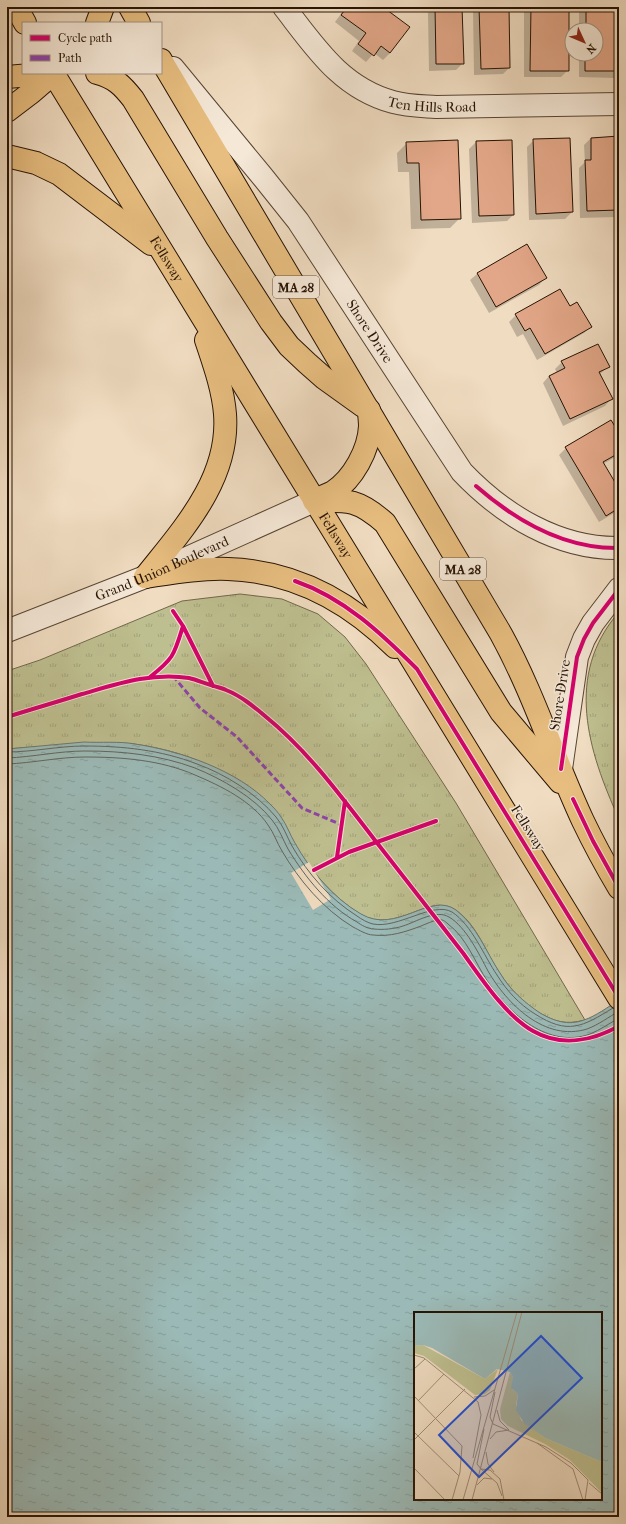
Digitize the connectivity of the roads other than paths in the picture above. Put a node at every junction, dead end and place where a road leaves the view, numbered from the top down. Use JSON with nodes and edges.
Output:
{"nodes":[{"id":1,"x":16,"y":7,"type":"edge"},
{"id":2,"x":102,"y":7,"type":"edge"},
{"id":3,"x":130,"y":7,"type":"edge"},
{"id":4,"x":284,"y":7,"type":"edge"},
{"id":5,"x":24,"y":22,"type":"edge"},
{"id":6,"x":97,"y":22,"type":"edge"},
{"id":7,"x":138,"y":22,"type":"edge"},
{"id":8,"x":162,"y":55,"type":"edge"},
{"id":9,"x":162,"y":62,"type":"edge"},
{"id":10,"x":43,"y":74,"type":"edge"},
{"id":11,"x":54,"y":74,"type":"edge"},
{"id":12,"x":56,"y":74,"type":"edge"},
{"id":13,"x":100,"y":74,"type":"edge"},
{"id":14,"x":7,"y":77,"type":"edge"},
{"id":15,"x":619,"y":104,"type":"edge"},
{"id":16,"x":7,"y":111,"type":"edge"},
{"id":17,"x":7,"y":156,"type":"edge"},
{"id":18,"x":163,"y":253,"type":"junction"},
{"id":19,"x":197,"y":310,"type":"junction"},
{"id":20,"x":369,"y":410,"type":"junction"},
{"id":21,"x":314,"y":501,"type":"junction"},
{"id":22,"x":619,"y":548,"type":"edge"},
{"id":23,"x":145,"y":577,"type":"junction"},
{"id":24,"x":619,"y":589,"type":"edge"},
{"id":25,"x":7,"y":631,"type":"edge"},
{"id":26,"x":418,"y":669,"type":"junction"},
{"id":27,"x":561,"y":769,"type":"junction"},
{"id":28,"x":573,"y":798,"type":"junction"},
{"id":29,"x":619,"y":888,"type":"edge"},
{"id":30,"x":619,"y":998,"type":"edge"}],
"edges":[{"from":1,"to":5,"type":"main road"},
{"from":2,"to":6,"type":"main road"},
{"from":3,"to":7,"type":"main road"},
{"from":4,"to":15,"type":"street","name":"Ten Hills Road"},
{"from":8,"to":22,"type":"street","name":"Shore Drive"},
{"from":9,"to":20,"type":"main road","number":"MA 28"},
{"from":10,"to":14,"type":"main road"},
{"from":11,"to":16,"type":"main road"},
{"from":12,"to":18,"type":"main road","name":"Fellsway"},
{"from":13,"to":20,"type":"main road"},
{"from":17,"to":18,"type":"main road"},
{"from":18,"to":19,"type":"main road","name":"Fellsway"},
{"from":19,"to":21,"type":"main road","name":"Fellsway"},
{"from":19,"to":23,"type":"main road"},
{"from":20,"to":21,"type":"main road"},
{"from":20,"to":27,"type":"main road","number":"MA 28"},
{"from":21,"to":23,"type":"street","name":"Grand Union Boulevard"},
{"from":21,"to":26,"type":"main road","name":"Fellsway"},
{"from":21,"to":28,"type":"main road"},
{"from":23,"to":25,"type":"street","name":"Grand Union Boulevard"},
{"from":23,"to":26,"type":"main road"},
{"from":24,"to":27,"type":"street","name":"Shore Drive"},
{"from":26,"to":30,"type":"main road","name":"Fellsway"},
{"from":27,"to":28,"type":"main road","number":"MA 28"},
{"from":28,"to":29,"type":"main road","number":"MA 28"}]}
